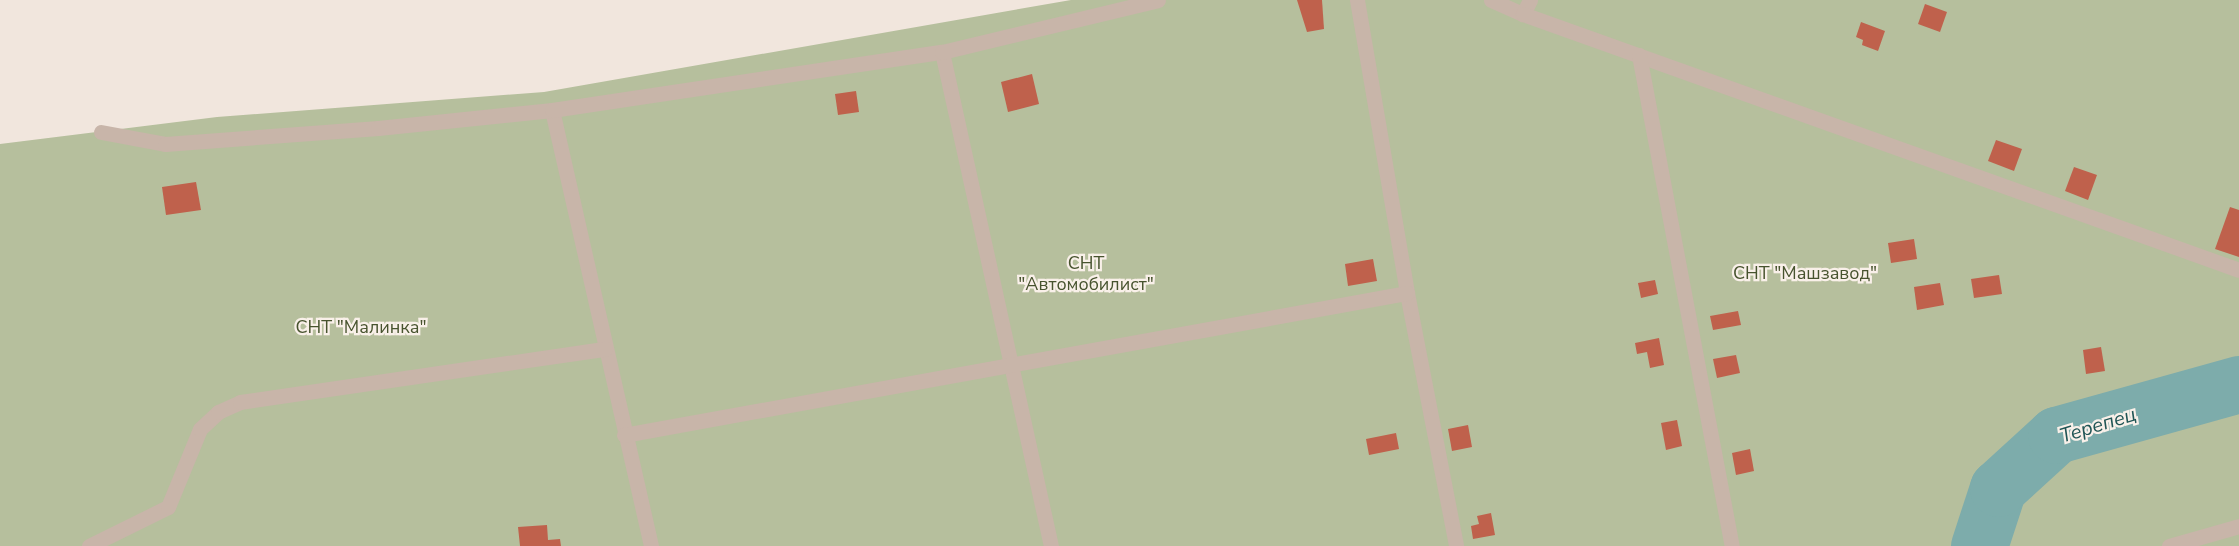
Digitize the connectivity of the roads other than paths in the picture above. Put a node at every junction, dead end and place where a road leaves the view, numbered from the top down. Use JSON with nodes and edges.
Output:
{"nodes":[{"id":1,"x":1158,"y":0,"type":"edge"},
{"id":2,"x":1357,"y":0,"type":"edge"},
{"id":3,"x":1491,"y":0,"type":"edge"},
{"id":4,"x":1527,"y":7,"type":"edge"},
{"id":5,"x":942,"y":52,"type":"junction"},
{"id":6,"x":1639,"y":55,"type":"junction"},
{"id":7,"x":552,"y":110,"type":"junction"},
{"id":8,"x":100,"y":132,"type":"dead end"},
{"id":9,"x":2239,"y":270,"type":"edge"},
{"id":10,"x":1407,"y":293,"type":"junction"},
{"id":11,"x":605,"y":349,"type":"junction"},
{"id":12,"x":1011,"y":363,"type":"junction"},
{"id":13,"x":624,"y":435,"type":"junction"},
{"id":14,"x":2239,"y":526,"type":"edge"},
{"id":15,"x":89,"y":546,"type":"edge"},
{"id":16,"x":651,"y":546,"type":"edge"},
{"id":17,"x":1051,"y":546,"type":"edge"},
{"id":18,"x":1456,"y":546,"type":"edge"},
{"id":19,"x":1732,"y":546,"type":"edge"},
{"id":20,"x":2169,"y":546,"type":"edge"}],
"edges":[{"from":1,"to":5,"type":"lane"},
{"from":2,"to":10,"type":"lane"},
{"from":3,"to":4,"type":"lane"},
{"from":4,"to":6,"type":"lane"},
{"from":5,"to":7,"type":"lane"},
{"from":5,"to":12,"type":"lane"},
{"from":6,"to":9,"type":"lane"},
{"from":6,"to":19,"type":"lane"},
{"from":7,"to":8,"type":"lane"},
{"from":7,"to":11,"type":"lane"},
{"from":10,"to":12,"type":"lane"},
{"from":10,"to":18,"type":"lane"},
{"from":11,"to":13,"type":"lane"},
{"from":11,"to":15,"type":"lane"},
{"from":12,"to":13,"type":"lane"},
{"from":12,"to":17,"type":"lane"},
{"from":13,"to":16,"type":"lane"},
{"from":14,"to":20,"type":"lane"}]}
